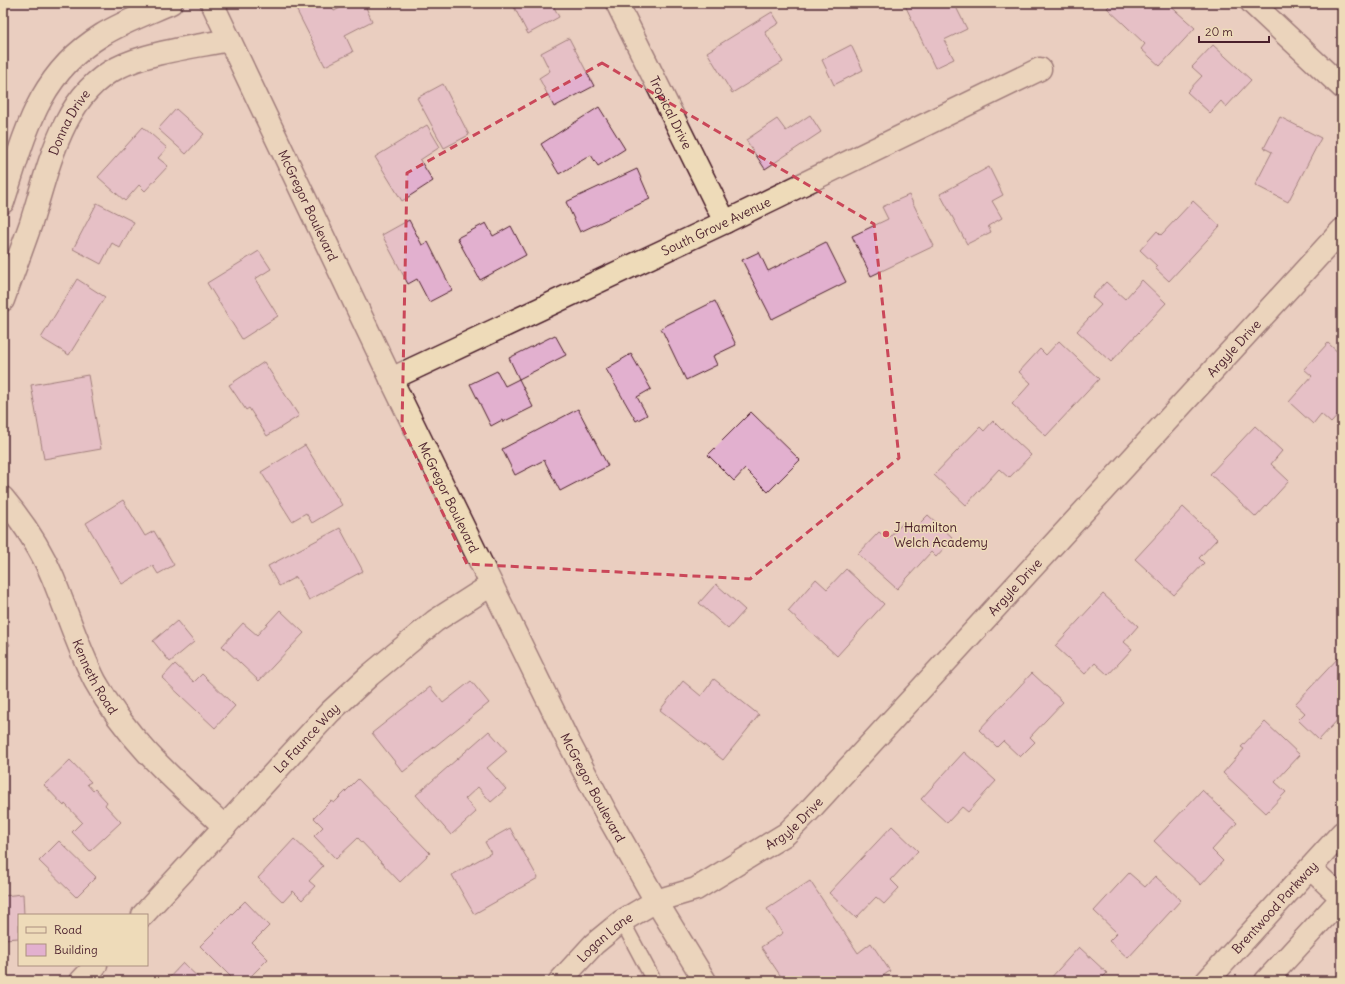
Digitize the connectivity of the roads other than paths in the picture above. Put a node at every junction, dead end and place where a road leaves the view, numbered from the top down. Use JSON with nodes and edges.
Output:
{"nodes":[{"id":1,"x":171,"y":3,"type":"edge"},
{"id":2,"x":212,"y":3,"type":"edge"},
{"id":3,"x":618,"y":3,"type":"edge"},
{"id":4,"x":1252,"y":3,"type":"edge"},
{"id":5,"x":229,"y":40,"type":"junction"},
{"id":6,"x":1040,"y":69,"type":"dead end"},
{"id":7,"x":1342,"y":87,"type":"edge"},
{"id":8,"x":3,"y":202,"type":"edge"},
{"id":9,"x":725,"y":222,"type":"junction"},
{"id":10,"x":1342,"y":230,"type":"edge"},
{"id":11,"x":3,"y":300,"type":"edge"},
{"id":12,"x":391,"y":380,"type":"junction"},
{"id":13,"x":3,"y":498,"type":"edge"},
{"id":14,"x":491,"y":586,"type":"junction"},
{"id":15,"x":225,"y":827,"type":"junction"},
{"id":16,"x":1342,"y":833,"type":"edge"},
{"id":17,"x":1310,"y":868,"type":"junction"},
{"id":18,"x":1342,"y":898,"type":"edge"},
{"id":19,"x":656,"y":901,"type":"junction"},
{"id":20,"x":144,"y":914,"type":"edge"},
{"id":21,"x":622,"y":921,"type":"junction"},
{"id":22,"x":95,"y":966,"type":"edge"},
{"id":23,"x":81,"y":981,"type":"edge"},
{"id":24,"x":560,"y":981,"type":"edge"},
{"id":25,"x":654,"y":981,"type":"edge"},
{"id":26,"x":705,"y":981,"type":"edge"},
{"id":27,"x":1206,"y":981,"type":"edge"},
{"id":28,"x":1266,"y":981,"type":"edge"}],
"edges":[{"from":1,"to":8,"type":"street"},
{"from":2,"to":5,"type":"street","name":"McGregor Boulevard"},
{"from":3,"to":9,"type":"street","name":"Tropical Drive"},
{"from":4,"to":7,"type":"street"},
{"from":5,"to":11,"type":"street","name":"Donna Drive"},
{"from":5,"to":12,"type":"street","name":"McGregor Boulevard"},
{"from":6,"to":9,"type":"street","name":"South Grove Avenue"},
{"from":9,"to":12,"type":"street","name":"South Grove Avenue"},
{"from":10,"to":19,"type":"street","name":"Argyle Drive"},
{"from":12,"to":14,"type":"street","name":"McGregor Boulevard"},
{"from":13,"to":15,"type":"street","name":"Kenneth Road"},
{"from":14,"to":15,"type":"street","name":"La Faunce Way"},
{"from":14,"to":19,"type":"street","name":"McGregor Boulevard"},
{"from":15,"to":20,"type":"street","name":"La Faunce Way"},
{"from":16,"to":17,"type":"street","name":"Brentwood Parkway"},
{"from":17,"to":18,"type":"street"},
{"from":17,"to":27,"type":"street","name":"Brentwood Parkway"},
{"from":18,"to":28,"type":"street"},
{"from":19,"to":21,"type":"street","name":"Logan Lane"},
{"from":19,"to":26,"type":"street","name":"McGregor Boulevard"},
{"from":21,"to":24,"type":"street","name":"Logan Lane"},
{"from":21,"to":25,"type":"lane"},
{"from":22,"to":23,"type":"street"}]}
